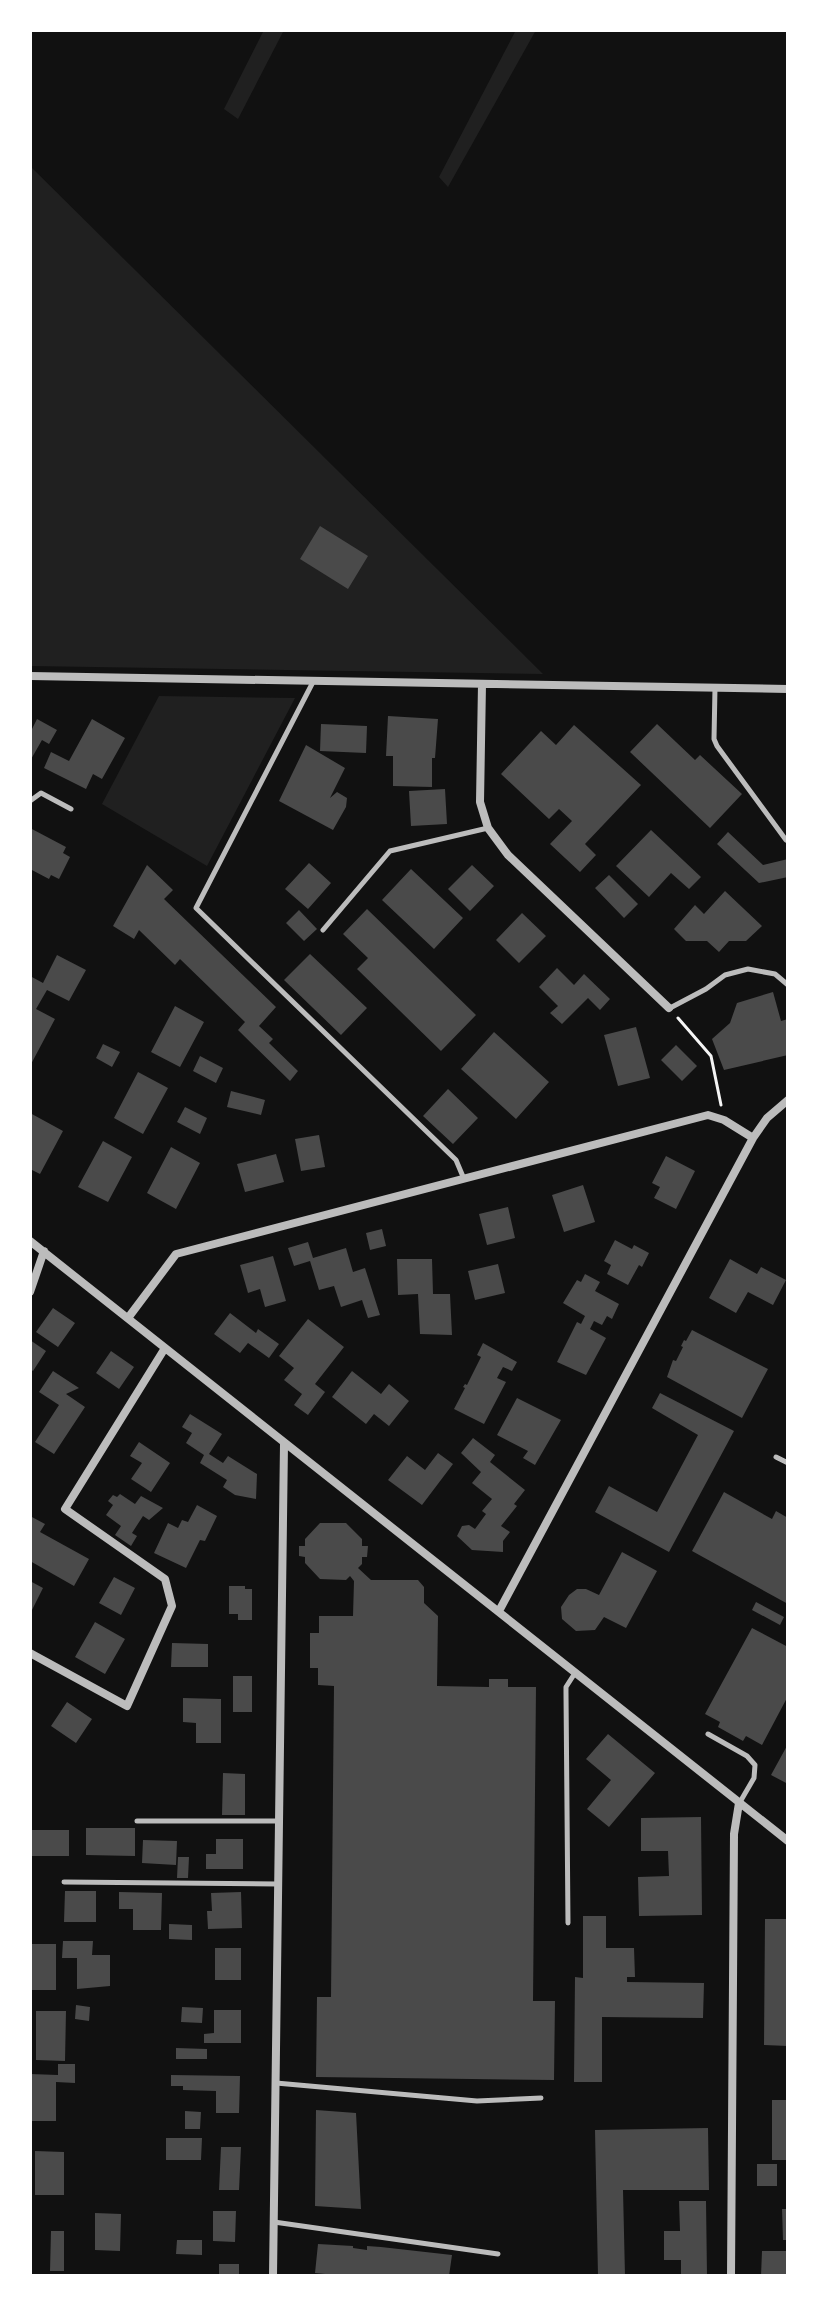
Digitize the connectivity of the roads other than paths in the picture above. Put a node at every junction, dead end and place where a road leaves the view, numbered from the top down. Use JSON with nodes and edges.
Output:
{"nodes":[{"id":1,"x":30,"y":676,"type":"edge"},
{"id":2,"x":313,"y":682,"type":"junction"},
{"id":3,"x":482,"y":684,"type":"junction"},
{"id":4,"x":715,"y":688,"type":"junction"},
{"id":5,"x":788,"y":689,"type":"edge"},
{"id":6,"x":30,"y":801,"type":"edge"},
{"id":7,"x":71,"y":809,"type":"dead end"},
{"id":8,"x":488,"y":828,"type":"junction"},
{"id":9,"x":786,"y":840,"type":"dead end"},
{"id":10,"x":323,"y":930,"type":"dead end"},
{"id":11,"x":788,"y":985,"type":"edge"},
{"id":12,"x":669,"y":1008,"type":"joint"},
{"id":13,"x":788,"y":1100,"type":"edge"},
{"id":14,"x":753,"y":1138,"type":"junction"},
{"id":15,"x":464,"y":1179,"type":"junction"},
{"id":16,"x":30,"y":1241,"type":"edge"},
{"id":17,"x":44,"y":1251,"type":"junction"},
{"id":18,"x":30,"y":1292,"type":"edge"},
{"id":19,"x":128,"y":1318,"type":"junction"},
{"id":20,"x":165,"y":1348,"type":"junction"},
{"id":21,"x":284,"y":1444,"type":"junction"},
{"id":22,"x":776,"y":1457,"type":"dead end"},
{"id":23,"x":788,"y":1463,"type":"edge"},
{"id":24,"x":499,"y":1611,"type":"junction"},
{"id":25,"x":30,"y":1653,"type":"edge"},
{"id":26,"x":575,"y":1672,"type":"junction"},
{"id":27,"x":708,"y":1734,"type":"dead end"},
{"id":28,"x":739,"y":1803,"type":"junction"},
{"id":29,"x":137,"y":1821,"type":"dead end"},
{"id":30,"x":278,"y":1821,"type":"junction"},
{"id":31,"x":788,"y":1841,"type":"edge"},
{"id":32,"x":64,"y":1882,"type":"dead end"},
{"id":33,"x":277,"y":1884,"type":"junction"},
{"id":34,"x":568,"y":1923,"type":"dead end"},
{"id":35,"x":275,"y":2083,"type":"junction"},
{"id":36,"x":541,"y":2098,"type":"dead end"},
{"id":37,"x":273,"y":2222,"type":"junction"},
{"id":38,"x":498,"y":2254,"type":"dead end"},
{"id":39,"x":273,"y":2276,"type":"edge"},
{"id":40,"x":731,"y":2276,"type":"edge"}],
"edges":[{"from":1,"to":2,"type":"street"},
{"from":2,"to":3,"type":"street"},
{"from":2,"to":15,"type":"lane"},
{"from":3,"to":4,"type":"street"},
{"from":3,"to":8,"type":"street"},
{"from":4,"to":5,"type":"street"},
{"from":4,"to":9,"type":"lane"},
{"from":6,"to":7,"type":"lane"},
{"from":8,"to":10,"type":"lane"},
{"from":8,"to":12,"type":"street"},
{"from":11,"to":12,"type":"lane"},
{"from":13,"to":14,"type":"street"},
{"from":14,"to":15,"type":"street"},
{"from":14,"to":24,"type":"street"},
{"from":15,"to":19,"type":"street"},
{"from":16,"to":17,"type":"street"},
{"from":17,"to":18,"type":"street"},
{"from":17,"to":19,"type":"street"},
{"from":19,"to":20,"type":"street"},
{"from":20,"to":21,"type":"street"},
{"from":20,"to":25,"type":"street"},
{"from":21,"to":24,"type":"street"},
{"from":21,"to":30,"type":"street"},
{"from":22,"to":23,"type":"lane"},
{"from":24,"to":26,"type":"street"},
{"from":26,"to":28,"type":"street"},
{"from":26,"to":34,"type":"lane"},
{"from":27,"to":28,"type":"lane"},
{"from":28,"to":31,"type":"street"},
{"from":28,"to":40,"type":"street"},
{"from":29,"to":30,"type":"lane"},
{"from":30,"to":33,"type":"street"},
{"from":32,"to":33,"type":"lane"},
{"from":33,"to":35,"type":"street"},
{"from":35,"to":36,"type":"lane"},
{"from":35,"to":37,"type":"street"},
{"from":37,"to":38,"type":"lane"},
{"from":37,"to":39,"type":"street"}]}
